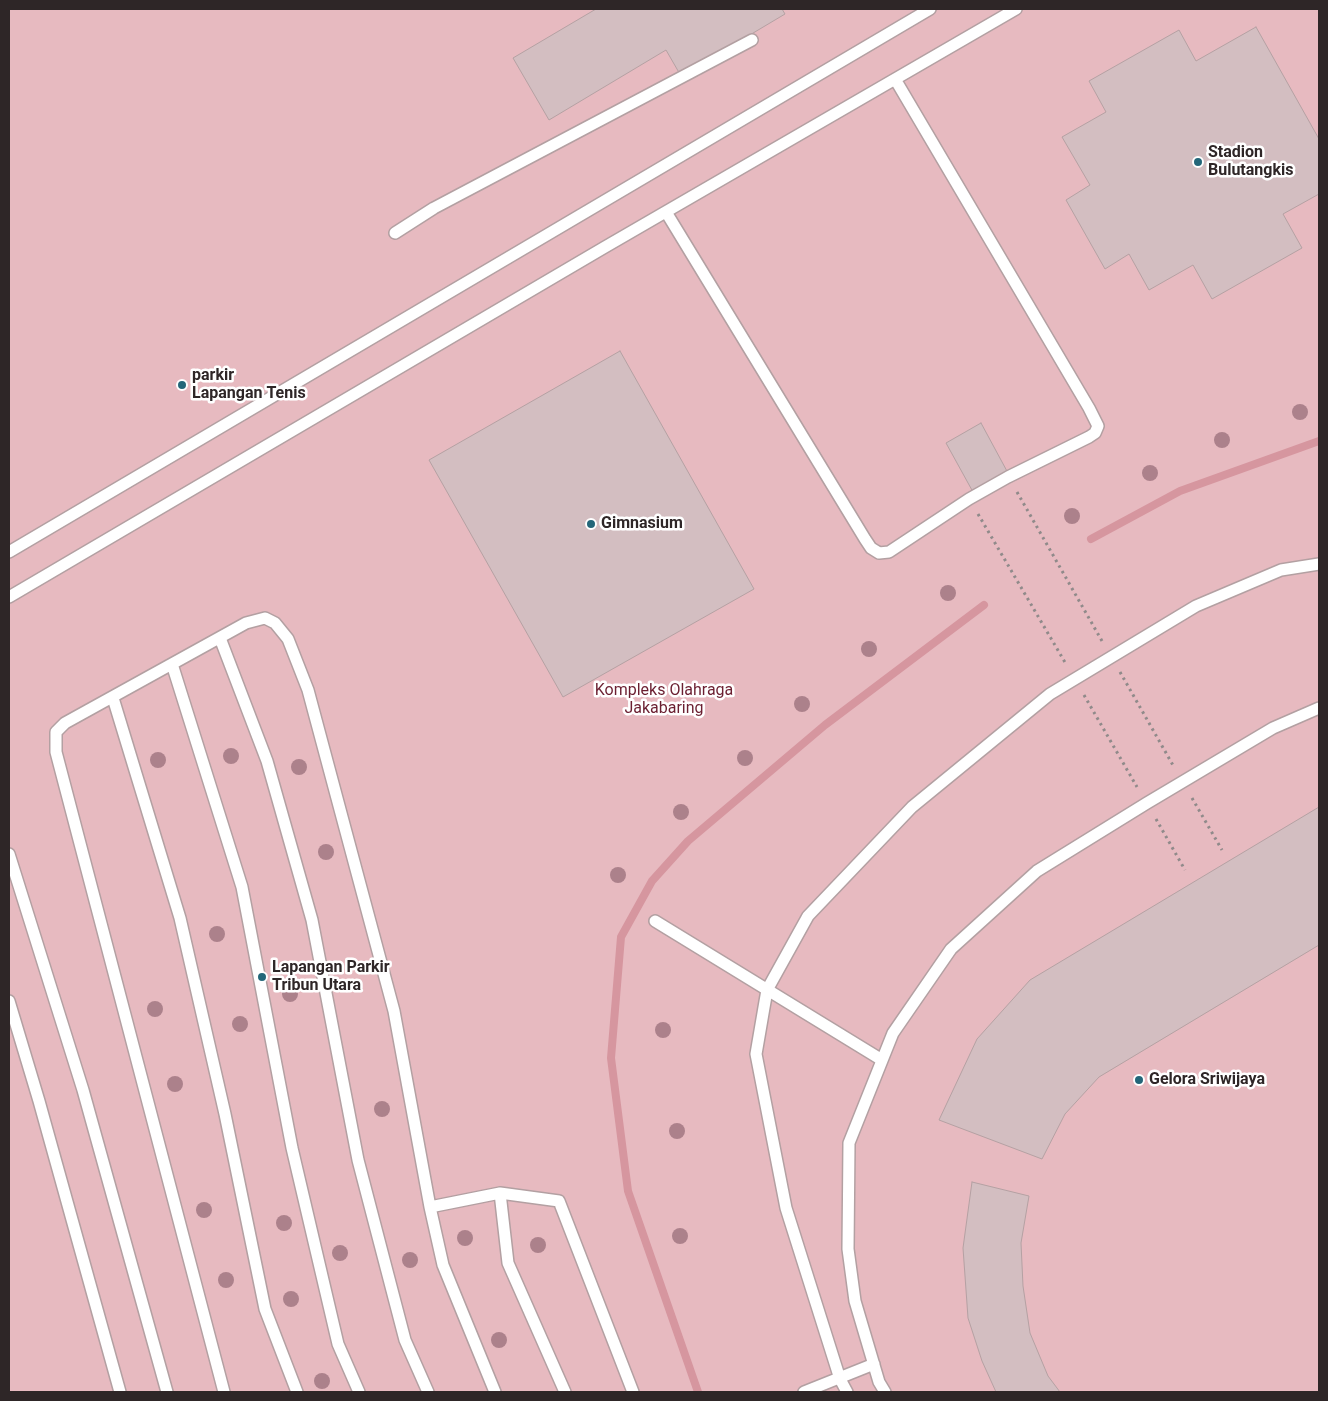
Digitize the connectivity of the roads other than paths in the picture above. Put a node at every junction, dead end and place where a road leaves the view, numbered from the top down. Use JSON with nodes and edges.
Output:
{"nodes":[{"id":1,"x":930,"y":9,"type":"edge"},
{"id":2,"x":1016,"y":9,"type":"edge"},
{"id":3,"x":752,"y":40,"type":"dead end"},
{"id":4,"x":895,"y":79,"type":"junction"},
{"id":5,"x":666,"y":212,"type":"junction"},
{"id":6,"x":394,"y":233,"type":"dead end"},
{"id":7,"x":9,"y":552,"type":"edge"},
{"id":8,"x":1319,"y":564,"type":"edge"},
{"id":9,"x":9,"y":597,"type":"edge"},
{"id":10,"x":220,"y":638,"type":"junction"},
{"id":11,"x":172,"y":664,"type":"junction"},
{"id":12,"x":113,"y":698,"type":"junction"},
{"id":13,"x":1319,"y":708,"type":"edge"},
{"id":14,"x":9,"y":854,"type":"edge"},
{"id":15,"x":655,"y":922,"type":"dead end"},
{"id":16,"x":767,"y":990,"type":"junction"},
{"id":17,"x":9,"y":1001,"type":"edge"},
{"id":18,"x":882,"y":1060,"type":"junction"},
{"id":19,"x":500,"y":1193,"type":"junction"},
{"id":20,"x":430,"y":1207,"type":"junction"},
{"id":21,"x":874,"y":1364,"type":"junction"},
{"id":22,"x":840,"y":1379,"type":"junction"},
{"id":23,"x":120,"y":1392,"type":"edge"},
{"id":24,"x":167,"y":1392,"type":"edge"},
{"id":25,"x":224,"y":1392,"type":"edge"},
{"id":26,"x":297,"y":1392,"type":"edge"},
{"id":27,"x":359,"y":1392,"type":"edge"},
{"id":28,"x":428,"y":1392,"type":"edge"},
{"id":29,"x":495,"y":1392,"type":"edge"},
{"id":30,"x":565,"y":1392,"type":"edge"},
{"id":31,"x":633,"y":1392,"type":"edge"},
{"id":32,"x":804,"y":1392,"type":"edge"},
{"id":33,"x":847,"y":1392,"type":"edge"},
{"id":34,"x":885,"y":1392,"type":"edge"}],
"edges":[{"from":1,"to":7,"type":"lane"},
{"from":2,"to":4,"type":"lane"},
{"from":3,"to":6,"type":"lane"},
{"from":4,"to":5,"type":"lane"},
{"from":4,"to":5,"type":"lane"},
{"from":5,"to":9,"type":"lane"},
{"from":8,"to":16,"type":"lane"},
{"from":10,"to":11,"type":"lane"},
{"from":10,"to":20,"type":"lane"},
{"from":10,"to":28,"type":"lane"},
{"from":11,"to":12,"type":"lane"},
{"from":11,"to":27,"type":"lane"},
{"from":12,"to":25,"type":"lane"},
{"from":12,"to":26,"type":"lane"},
{"from":13,"to":18,"type":"lane"},
{"from":14,"to":24,"type":"lane"},
{"from":15,"to":16,"type":"lane"},
{"from":16,"to":18,"type":"lane"},
{"from":16,"to":22,"type":"lane"},
{"from":17,"to":23,"type":"lane"},
{"from":18,"to":21,"type":"lane"},
{"from":19,"to":20,"type":"lane"},
{"from":19,"to":30,"type":"lane"},
{"from":19,"to":31,"type":"lane"},
{"from":20,"to":29,"type":"lane"},
{"from":21,"to":22,"type":"lane"},
{"from":21,"to":34,"type":"lane"},
{"from":22,"to":32,"type":"lane"},
{"from":22,"to":33,"type":"lane"}]}
